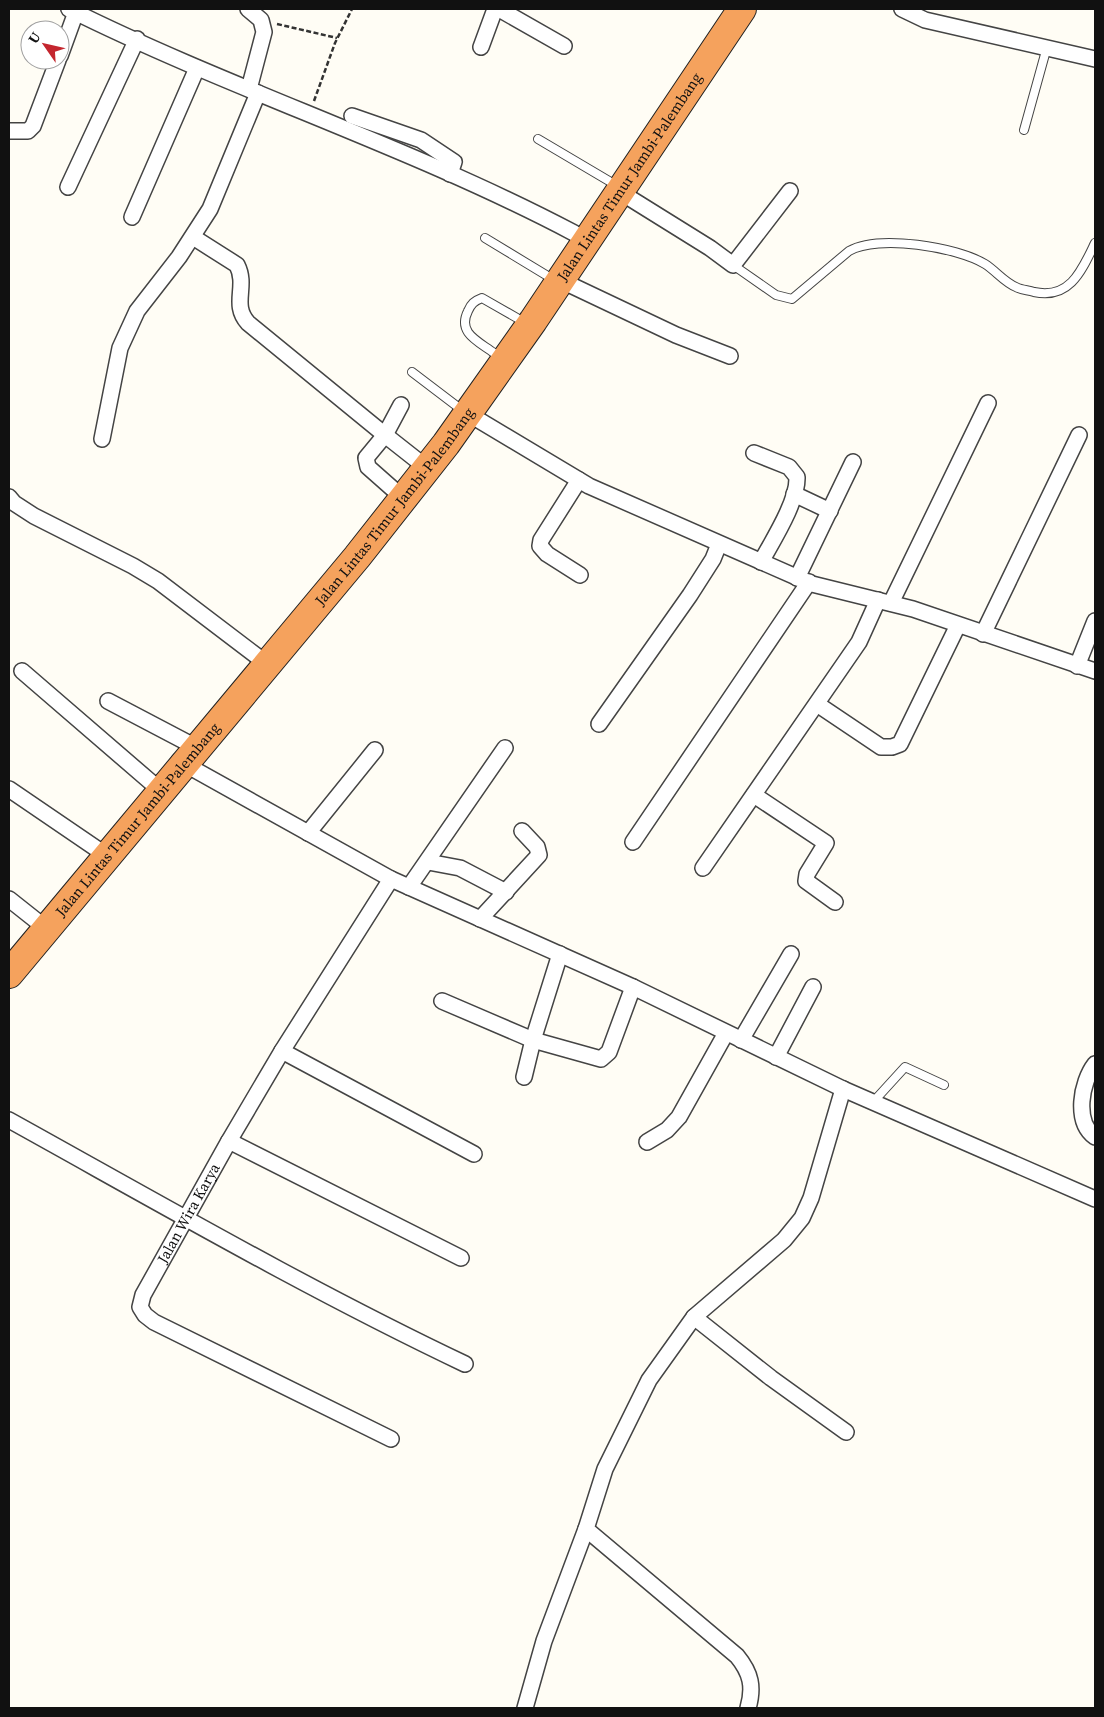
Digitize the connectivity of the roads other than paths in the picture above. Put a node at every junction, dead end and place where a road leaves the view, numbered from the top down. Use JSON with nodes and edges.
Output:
{"nodes":[{"id":1,"x":248,"y":9,"type":"edge"},
{"id":2,"x":495,"y":9,"type":"edge"},
{"id":3,"x":499,"y":9,"type":"edge"},
{"id":4,"x":726,"y":9,"type":"edge"},
{"id":5,"x":742,"y":9,"type":"edge"},
{"id":6,"x":902,"y":9,"type":"edge"},
{"id":7,"x":72,"y":10,"type":"edge"},
{"id":8,"x":137,"y":39,"type":"junction"},
{"id":9,"x":481,"y":46,"type":"dead end"},
{"id":10,"x":564,"y":46,"type":"dead end"},
{"id":11,"x":1047,"y":47,"type":"junction"},
{"id":12,"x":1095,"y":59,"type":"edge"},
{"id":13,"x":197,"y":68,"type":"junction"},
{"id":14,"x":54,"y":70,"type":"edge"},
{"id":15,"x":254,"y":91,"type":"junction"},
{"id":16,"x":352,"y":116,"type":"dead end"},
{"id":17,"x":1024,"y":130,"type":"dead end"},
{"id":18,"x":9,"y":131,"type":"edge"},
{"id":19,"x":538,"y":139,"type":"dead end"},
{"id":20,"x":450,"y":174,"type":"junction"},
{"id":21,"x":614,"y":186,"type":"junction"},
{"id":22,"x":68,"y":187,"type":"dead end"},
{"id":23,"x":790,"y":191,"type":"dead end"},
{"id":24,"x":132,"y":217,"type":"dead end"},
{"id":25,"x":574,"y":233,"type":"junction"},
{"id":26,"x":193,"y":238,"type":"junction"},
{"id":27,"x":485,"y":238,"type":"dead end"},
{"id":28,"x":1095,"y":243,"type":"edge"},
{"id":29,"x":733,"y":265,"type":"junction"},
{"id":30,"x":553,"y":278,"type":"junction"},
{"id":31,"x":517,"y":318,"type":"junction"},
{"id":32,"x":494,"y":353,"type":"junction"},
{"id":33,"x":730,"y":356,"type":"dead end"},
{"id":34,"x":412,"y":372,"type":"dead end"},
{"id":35,"x":988,"y":403,"type":"dead end"},
{"id":36,"x":401,"y":404,"type":"dead end"},
{"id":37,"x":462,"y":410,"type":"junction"},
{"id":38,"x":385,"y":435,"type":"junction"},
{"id":39,"x":1079,"y":435,"type":"dead end"},
{"id":40,"x":102,"y":440,"type":"dead end"},
{"id":41,"x":754,"y":453,"type":"dead end"},
{"id":42,"x":418,"y":461,"type":"junction"},
{"id":43,"x":853,"y":462,"type":"dead end"},
{"id":44,"x":579,"y":480,"type":"junction"},
{"id":45,"x":394,"y":490,"type":"junction"},
{"id":46,"x":794,"y":494,"type":"junction"},
{"id":47,"x":9,"y":497,"type":"edge"},
{"id":48,"x":830,"y":511,"type":"junction"},
{"id":49,"x":719,"y":544,"type":"junction"},
{"id":50,"x":761,"y":562,"type":"junction"},
{"id":51,"x":580,"y":575,"type":"dead end"},
{"id":52,"x":803,"y":580,"type":"junction"},
{"id":53,"x":884,"y":602,"type":"junction"},
{"id":54,"x":1095,"y":621,"type":"edge"},
{"id":55,"x":958,"y":624,"type":"junction"},
{"id":56,"x":983,"y":634,"type":"junction"},
{"id":57,"x":258,"y":657,"type":"junction"},
{"id":58,"x":1087,"y":669,"type":"edge"},
{"id":59,"x":22,"y":671,"type":"dead end"},
{"id":60,"x":108,"y":702,"type":"dead end"},
{"id":61,"x":817,"y":704,"type":"junction"},
{"id":62,"x":599,"y":724,"type":"dead end"},
{"id":63,"x":505,"y":748,"type":"dead end"},
{"id":64,"x":375,"y":750,"type":"dead end"},
{"id":65,"x":182,"y":755,"type":"junction"},
{"id":66,"x":153,"y":784,"type":"junction"},
{"id":67,"x":9,"y":789,"type":"edge"},
{"id":68,"x":754,"y":795,"type":"junction"},
{"id":69,"x":522,"y":832,"type":"dead end"},
{"id":70,"x":308,"y":833,"type":"junction"},
{"id":71,"x":633,"y":842,"type":"dead end"},
{"id":72,"x":97,"y":849,"type":"junction"},
{"id":73,"x":428,"y":862,"type":"junction"},
{"id":74,"x":703,"y":868,"type":"dead end"},
{"id":75,"x":391,"y":879,"type":"junction"},
{"id":76,"x":409,"y":887,"type":"junction"},
{"id":77,"x":506,"y":892,"type":"junction"},
{"id":78,"x":9,"y":899,"type":"edge"},
{"id":79,"x":835,"y":902,"type":"dead end"},
{"id":80,"x":480,"y":919,"type":"junction"},
{"id":81,"x":38,"y":922,"type":"junction"},
{"id":82,"x":560,"y":954,"type":"junction"},
{"id":83,"x":790,"y":954,"type":"dead end"},
{"id":84,"x":9,"y":957,"type":"edge"},
{"id":85,"x":9,"y":974,"type":"edge"},
{"id":86,"x":633,"y":987,"type":"junction"},
{"id":87,"x":813,"y":987,"type":"dead end"},
{"id":88,"x":442,"y":1001,"type":"dead end"},
{"id":89,"x":726,"y":1033,"type":"junction"},
{"id":90,"x":533,"y":1040,"type":"junction"},
{"id":91,"x":741,"y":1040,"type":"junction"},
{"id":92,"x":282,"y":1051,"type":"junction"},
{"id":93,"x":776,"y":1056,"type":"junction"},
{"id":94,"x":1095,"y":1064,"type":"edge"},
{"id":95,"x":524,"y":1077,"type":"dead end"},
{"id":96,"x":944,"y":1085,"type":"dead end"},
{"id":97,"x":844,"y":1089,"type":"junction"},
{"id":98,"x":874,"y":1101,"type":"junction"},
{"id":99,"x":9,"y":1120,"type":"edge"},
{"id":100,"x":1095,"y":1137,"type":"edge"},
{"id":101,"x":229,"y":1140,"type":"junction"},
{"id":102,"x":648,"y":1142,"type":"dead end"},
{"id":103,"x":474,"y":1154,"type":"dead end"},
{"id":104,"x":1095,"y":1198,"type":"edge"},
{"id":105,"x":186,"y":1218,"type":"junction"},
{"id":106,"x":461,"y":1258,"type":"dead end"},
{"id":107,"x":694,"y":1317,"type":"junction"},
{"id":108,"x":465,"y":1364,"type":"dead end"},
{"id":109,"x":846,"y":1432,"type":"dead end"},
{"id":110,"x":391,"y":1439,"type":"dead end"},
{"id":111,"x":586,"y":1529,"type":"junction"},
{"id":112,"x":525,"y":1708,"type":"edge"},
{"id":113,"x":748,"y":1708,"type":"edge"}],
"edges":[{"from":1,"to":15,"type":"street"},
{"from":2,"to":9,"type":"street"},
{"from":3,"to":10,"type":"street"},
{"from":4,"to":21,"type":"highway","name":"Jalan Lintas Timur Jambi-Palembang"},
{"from":5,"to":21,"type":"highway","name":"Jalan Lintas Timur Jambi-Palembang"},
{"from":6,"to":11,"type":"street"},
{"from":7,"to":8,"type":"street"},
{"from":8,"to":13,"type":"street"},
{"from":8,"to":22,"type":"street"},
{"from":11,"to":12,"type":"street"},
{"from":11,"to":17,"type":"lane"},
{"from":13,"to":15,"type":"street"},
{"from":13,"to":24,"type":"street"},
{"from":14,"to":18,"type":"street"},
{"from":15,"to":20,"type":"street"},
{"from":15,"to":26,"type":"street"},
{"from":16,"to":20,"type":"street"},
{"from":19,"to":21,"type":"lane"},
{"from":20,"to":25,"type":"street"},
{"from":21,"to":25,"type":"highway","name":"Jalan Lintas Timur Jambi-Palembang"},
{"from":21,"to":29,"type":"street"},
{"from":21,"to":30,"type":"highway","name":"Jalan Lintas Timur Jambi-Palembang"},
{"from":23,"to":29,"type":"street"},
{"from":25,"to":30,"type":"highway","name":"Jalan Lintas Timur Jambi-Palembang"},
{"from":26,"to":38,"type":"street"},
{"from":26,"to":40,"type":"street"},
{"from":27,"to":30,"type":"lane"},
{"from":28,"to":29,"type":"lane"},
{"from":30,"to":31,"type":"highway","name":"Jalan Lintas Timur Jambi-Palembang"},
{"from":30,"to":33,"type":"street"},
{"from":30,"to":37,"type":"highway","name":"Jalan Lintas Timur Jambi-Palembang"},
{"from":31,"to":32,"type":"highway","name":"Jalan Lintas Timur Jambi-Palembang"},
{"from":31,"to":32,"type":"lane"},
{"from":32,"to":37,"type":"highway","name":"Jalan Lintas Timur Jambi-Palembang"},
{"from":34,"to":37,"type":"lane"},
{"from":35,"to":53,"type":"street"},
{"from":36,"to":38,"type":"street"},
{"from":37,"to":42,"type":"highway","name":"Jalan Lintas Timur Jambi-Palembang"},
{"from":37,"to":44,"type":"street"},
{"from":37,"to":65,"type":"highway","name":"Jalan Lintas Timur Jambi-Palembang"},
{"from":38,"to":42,"type":"street"},
{"from":38,"to":45,"type":"street"},
{"from":39,"to":56,"type":"street"},
{"from":41,"to":46,"type":"street"},
{"from":42,"to":45,"type":"highway","name":"Jalan Lintas Timur Jambi-Palembang"},
{"from":43,"to":48,"type":"street"},
{"from":44,"to":49,"type":"street"},
{"from":44,"to":51,"type":"street"},
{"from":45,"to":57,"type":"highway","name":"Jalan Lintas Timur Jambi-Palembang"},
{"from":46,"to":48,"type":"street"},
{"from":46,"to":50,"type":"street"},
{"from":47,"to":57,"type":"street"},
{"from":48,"to":52,"type":"street"},
{"from":49,"to":50,"type":"street"},
{"from":49,"to":62,"type":"street"},
{"from":50,"to":52,"type":"street"},
{"from":52,"to":53,"type":"street"},
{"from":52,"to":71,"type":"street"},
{"from":53,"to":55,"type":"street"},
{"from":53,"to":61,"type":"street"},
{"from":54,"to":58,"type":"street"},
{"from":55,"to":56,"type":"street"},
{"from":55,"to":61,"type":"street"},
{"from":56,"to":58,"type":"street"},
{"from":57,"to":65,"type":"highway","name":"Jalan Lintas Timur Jambi-Palembang"},
{"from":59,"to":66,"type":"street"},
{"from":60,"to":65,"type":"street"},
{"from":61,"to":68,"type":"street"},
{"from":63,"to":73,"type":"street"},
{"from":64,"to":70,"type":"street"},
{"from":65,"to":66,"type":"highway","name":"Jalan Lintas Timur Jambi-Palembang"},
{"from":65,"to":70,"type":"street"},
{"from":65,"to":85,"type":"highway","name":"Jalan Lintas Timur Jambi-Palembang"},
{"from":66,"to":72,"type":"highway","name":"Jalan Lintas Timur Jambi-Palembang"},
{"from":67,"to":72,"type":"street"},
{"from":68,"to":74,"type":"street"},
{"from":68,"to":79,"type":"street"},
{"from":69,"to":77,"type":"street"},
{"from":70,"to":75,"type":"street"},
{"from":72,"to":81,"type":"highway","name":"Jalan Lintas Timur Jambi-Palembang"},
{"from":73,"to":76,"type":"street"},
{"from":73,"to":77,"type":"street"},
{"from":75,"to":76,"type":"street"},
{"from":75,"to":92,"type":"street","name":"Jalan Wira Karya"},
{"from":76,"to":80,"type":"street"},
{"from":77,"to":80,"type":"street"},
{"from":78,"to":81,"type":"street"},
{"from":80,"to":82,"type":"street"},
{"from":81,"to":84,"type":"highway","name":"Jalan Lintas Timur Jambi-Palembang"},
{"from":82,"to":86,"type":"street"},
{"from":82,"to":90,"type":"street"},
{"from":83,"to":91,"type":"street"},
{"from":86,"to":89,"type":"street"},
{"from":86,"to":90,"type":"street"},
{"from":87,"to":93,"type":"street"},
{"from":88,"to":90,"type":"street"},
{"from":89,"to":91,"type":"street"},
{"from":89,"to":102,"type":"street"},
{"from":90,"to":95,"type":"street"},
{"from":91,"to":93,"type":"street"},
{"from":92,"to":101,"type":"street","name":"Jalan Wira Karya"},
{"from":92,"to":103,"type":"street"},
{"from":93,"to":97,"type":"street"},
{"from":94,"to":100,"type":"street"},
{"from":96,"to":98,"type":"lane"},
{"from":97,"to":98,"type":"street"},
{"from":97,"to":107,"type":"street"},
{"from":98,"to":104,"type":"street"},
{"from":99,"to":105,"type":"street"},
{"from":101,"to":105,"type":"street","name":"Jalan Wira Karya"},
{"from":101,"to":106,"type":"street"},
{"from":105,"to":108,"type":"street"},
{"from":105,"to":110,"type":"street","name":"Jalan Wira Karya"},
{"from":107,"to":109,"type":"street"},
{"from":107,"to":111,"type":"street"},
{"from":111,"to":112,"type":"street"},
{"from":111,"to":113,"type":"street"}]}
